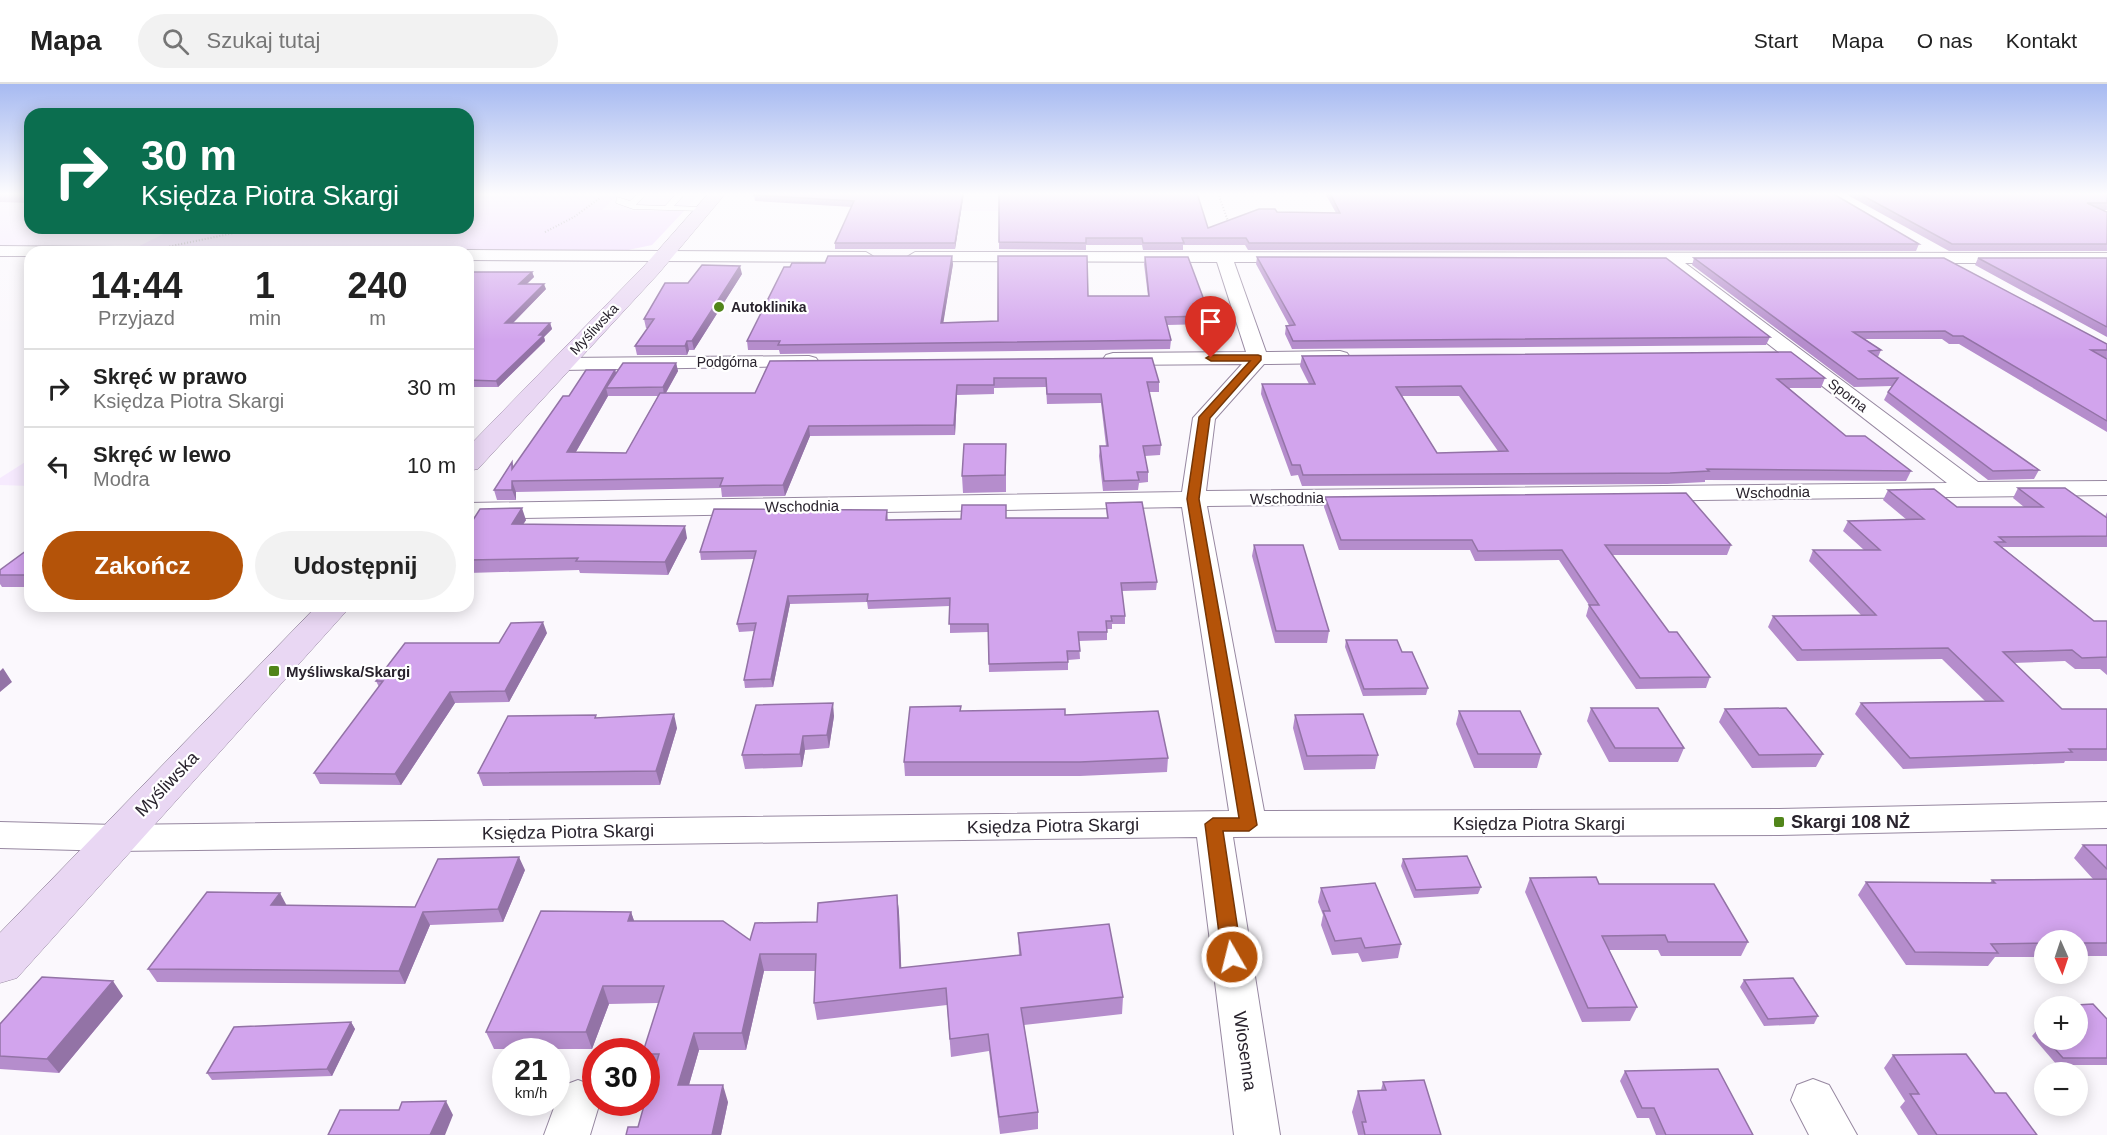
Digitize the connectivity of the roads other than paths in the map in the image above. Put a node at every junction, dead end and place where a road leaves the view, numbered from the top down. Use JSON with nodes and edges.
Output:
{"nodes":[{"id":1,"x":675,"y":242,"type":"edge"},
{"id":2,"x":1915,"y":242,"type":"edge"},
{"id":3,"x":1228,"y":245,"type":"junction"},
{"id":4,"x":0,"y":251,"type":"edge"},
{"id":5,"x":24,"y":251,"type":"edge"},
{"id":6,"x":474,"y":255,"type":"edge"},
{"id":7,"x":663,"y":256,"type":"junction"},
{"id":8,"x":1667,"y":257,"type":"junction"},
{"id":9,"x":1944,"y":258,"type":"junction"},
{"id":10,"x":2107,"y":258,"type":"edge"},
{"id":11,"x":1974,"y":275,"type":"edge"},
{"id":12,"x":1756,"y":353,"type":"edge"},
{"id":13,"x":1791,"y":353,"type":"junction"},
{"id":14,"x":1364,"y":357,"type":"edge"},
{"id":15,"x":1258,"y":358,"type":"junction"},
{"id":16,"x":1091,"y":359,"type":"edge"},
{"id":17,"x":830,"y":362,"type":"edge"},
{"id":18,"x":562,"y":364,"type":"junction"},
{"id":19,"x":474,"y":457,"type":"edge"},
{"id":20,"x":2107,"y":488,"type":"edge"},
{"id":21,"x":1971,"y":489,"type":"junction"},
{"id":22,"x":1193,"y":499,"type":"junction"},
{"id":23,"x":474,"y":512,"type":"edge"},
{"id":24,"x":329,"y":612,"type":"edge"},
{"id":25,"x":2107,"y":815,"type":"edge"},
{"id":26,"x":1231,"y":824,"type":"junction"},
{"id":27,"x":0,"y":835,"type":"edge"},
{"id":28,"x":116,"y":838,"type":"junction"},
{"id":29,"x":0,"y":964,"type":"edge"},
{"id":30,"x":1257,"y":1135,"type":"edge"}],
"edges":[{"from":1,"to":7,"type":"street","name":"Myśliwska"},
{"from":2,"to":9,"type":"street"},
{"from":3,"to":7,"type":"street"},
{"from":3,"to":8,"type":"street"},
{"from":3,"to":15,"type":"street"},
{"from":4,"to":5,"type":"street"},
{"from":6,"to":7,"type":"street"},
{"from":7,"to":18,"type":"street","name":"Myśliwska"},
{"from":8,"to":9,"type":"street"},
{"from":8,"to":13,"type":"street","name":"Sporna"},
{"from":9,"to":10,"type":"street"},
{"from":9,"to":11,"type":"street"},
{"from":12,"to":13,"type":"street"},
{"from":13,"to":21,"type":"street","name":"Sporna"},
{"from":14,"to":15,"type":"street"},
{"from":15,"to":16,"type":"street"},
{"from":15,"to":22,"type":"street","name":"Wiosenna"},
{"from":17,"to":18,"type":"street","name":"Podgórna"},
{"from":18,"to":19,"type":"street","name":"Myśliwska"},
{"from":20,"to":21,"type":"street","name":"Wschodnia"},
{"from":21,"to":22,"type":"street","name":"Wschodnia"},
{"from":22,"to":23,"type":"street","name":"Wschodnia"},
{"from":22,"to":26,"type":"street","name":"Wiosenna"},
{"from":24,"to":28,"type":"street","name":"Myśliwska"},
{"from":25,"to":26,"type":"street","name":"Księdza Piotra Skargi"},
{"from":26,"to":28,"type":"street","name":"Księdza Piotra Skargi"},
{"from":26,"to":30,"type":"street","name":"Wiosenna"},
{"from":27,"to":28,"type":"street","name":"Księdza Piotra Skargi"},
{"from":28,"to":29,"type":"street","name":"Myśliwska"}]}
